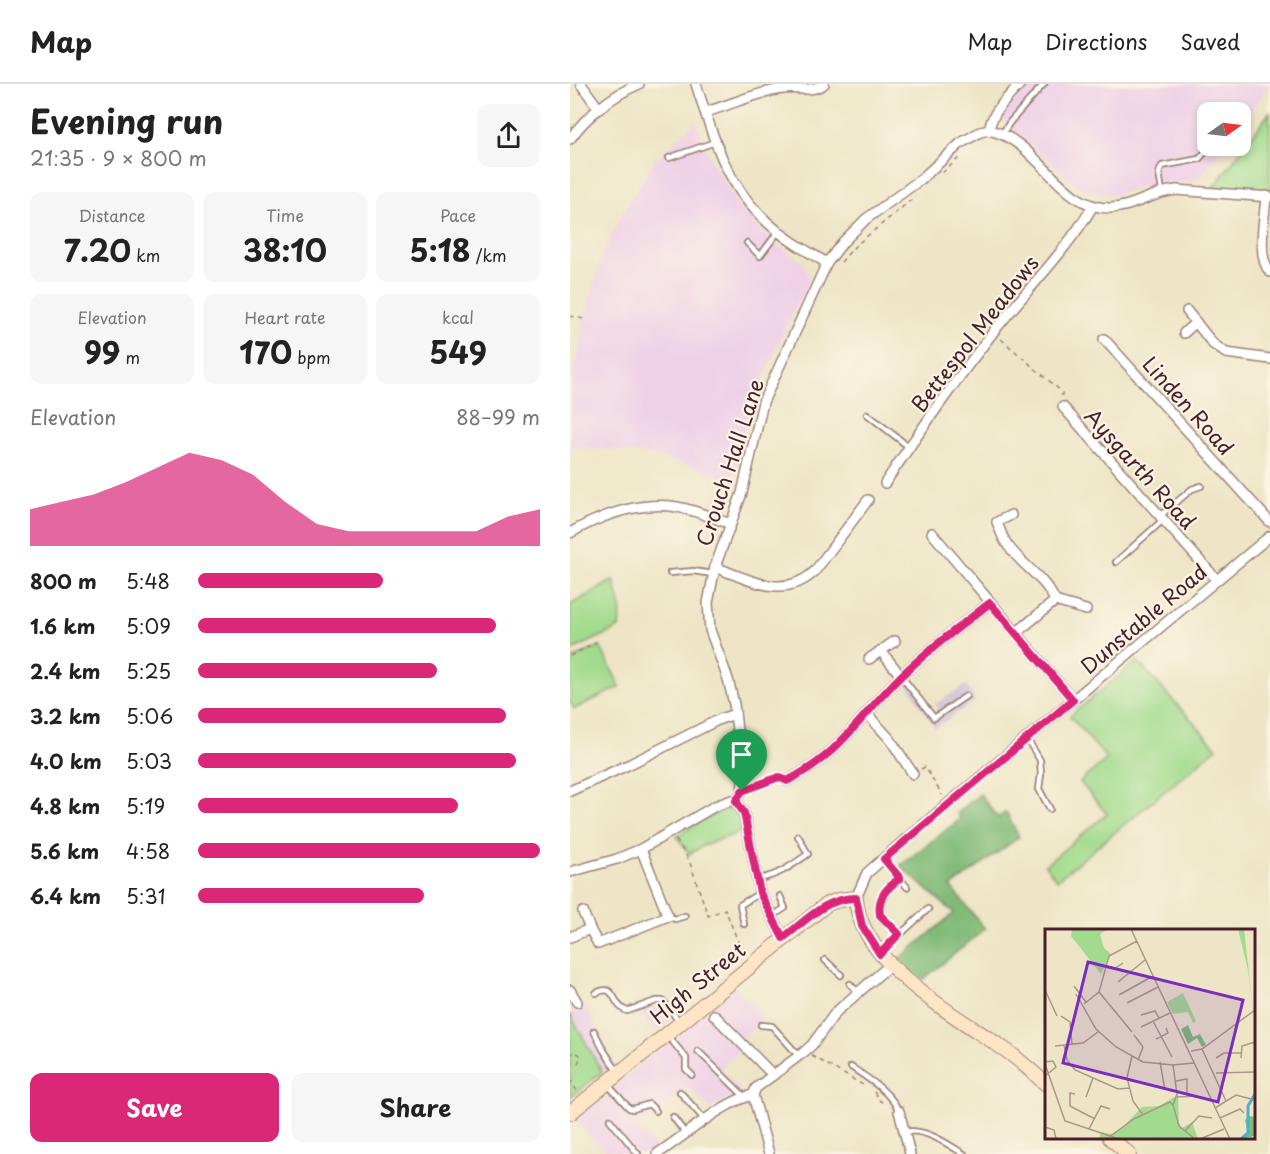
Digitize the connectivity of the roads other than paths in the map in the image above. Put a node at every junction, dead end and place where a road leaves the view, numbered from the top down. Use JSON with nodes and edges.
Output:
{"nodes":[{"id":1,"x":581,"y":84,"type":"edge"},
{"id":2,"x":639,"y":84,"type":"edge"},
{"id":3,"x":696,"y":84,"type":"edge"},
{"id":4,"x":824,"y":84,"type":"edge"},
{"id":5,"x":1020,"y":84,"type":"edge"},
{"id":6,"x":1044,"y":84,"type":"edge"},
{"id":7,"x":599,"y":109,"type":"junction"},
{"id":8,"x":706,"y":112,"type":"junction"},
{"id":9,"x":990,"y":130,"type":"junction"},
{"id":10,"x":1002,"y":134,"type":"junction"},
{"id":11,"x":570,"y":139,"type":"edge"},
{"id":12,"x":715,"y":142,"type":"junction"},
{"id":13,"x":1202,"y":156,"type":"edge"},
{"id":14,"x":669,"y":158,"type":"dead end"},
{"id":15,"x":1162,"y":191,"type":"junction"},
{"id":16,"x":1268,"y":197,"type":"edge"},
{"id":17,"x":1093,"y":206,"type":"junction"},
{"id":18,"x":778,"y":232,"type":"junction"},
{"id":19,"x":747,"y":243,"type":"dead end"},
{"id":20,"x":826,"y":265,"type":"junction"},
{"id":21,"x":1270,"y":272,"type":"edge"},
{"id":22,"x":1187,"y":310,"type":"dead end"},
{"id":23,"x":1196,"y":322,"type":"junction"},
{"id":24,"x":1184,"y":333,"type":"dead end"},
{"id":25,"x":1104,"y":339,"type":"dead end"},
{"id":26,"x":1270,"y":359,"type":"edge"},
{"id":27,"x":1063,"y":407,"type":"road end"},
{"id":28,"x":867,"y":414,"type":"dead end"},
{"id":29,"x":909,"y":447,"type":"junction"},
{"id":30,"x":885,"y":483,"type":"dead end"},
{"id":31,"x":1201,"y":486,"type":"dead end"},
{"id":32,"x":868,"y":500,"type":"dead end"},
{"id":33,"x":1011,"y":515,"type":"dead end"},
{"id":34,"x":1162,"y":518,"type":"junction"},
{"id":35,"x":1270,"y":522,"type":"edge"},
{"id":36,"x":731,"y":524,"type":"junction"},
{"id":37,"x":570,"y":533,"type":"edge"},
{"id":38,"x":932,"y":533,"type":"dead end"},
{"id":39,"x":1270,"y":537,"type":"edge"},
{"id":40,"x":1116,"y":562,"type":"dead end"},
{"id":41,"x":714,"y":571,"type":"junction"},
{"id":42,"x":670,"y":573,"type":"dead end"},
{"id":43,"x":1217,"y":580,"type":"junction"},
{"id":44,"x":1055,"y":601,"type":"junction"},
{"id":45,"x":990,"y":603,"type":"junction"},
{"id":46,"x":1086,"y":610,"type":"dead end"},
{"id":47,"x":1016,"y":633,"type":"junction"},
{"id":48,"x":895,"y":641,"type":"dead end"},
{"id":49,"x":881,"y":651,"type":"junction"},
{"id":50,"x":869,"y":658,"type":"dead end"},
{"id":51,"x":901,"y":676,"type":"junction"},
{"id":52,"x":966,"y":696,"type":"dead end"},
{"id":53,"x":1073,"y":700,"type":"junction"},
{"id":54,"x":735,"y":714,"type":"junction"},
{"id":55,"x":867,"y":714,"type":"junction"},
{"id":56,"x":1027,"y":739,"type":"junction"},
{"id":57,"x":913,"y":774,"type":"road end"},
{"id":58,"x":787,"y":781,"type":"road end"},
{"id":59,"x":570,"y":791,"type":"edge"},
{"id":60,"x":736,"y":801,"type":"junction"},
{"id":61,"x":1050,"y":809,"type":"dead end"},
{"id":62,"x":798,"y":836,"type":"dead end"},
{"id":63,"x":641,"y":849,"type":"junction"},
{"id":64,"x":884,"y":859,"type":"junction"},
{"id":65,"x":570,"y":873,"type":"edge"},
{"id":66,"x":900,"y":878,"type":"junction"},
{"id":67,"x":757,"y":879,"type":"junction"},
{"id":68,"x":907,"y":887,"type":"dead end"},
{"id":69,"x":760,"y":893,"type":"junction"},
{"id":70,"x":780,"y":896,"type":"dead end"},
{"id":71,"x":856,"y":898,"type":"junction"},
{"id":72,"x":928,"y":909,"type":"dead end"},
{"id":73,"x":583,"y":912,"type":"dead end"},
{"id":74,"x":668,"y":916,"type":"junction"},
{"id":75,"x":686,"y":916,"type":"dead end"},
{"id":76,"x":771,"y":917,"type":"junction"},
{"id":77,"x":744,"y":924,"type":"dead end"},
{"id":78,"x":590,"y":928,"type":"junction"},
{"id":79,"x":899,"y":934,"type":"junction"},
{"id":80,"x":570,"y":936,"type":"edge"},
{"id":81,"x":783,"y":938,"type":"junction"},
{"id":82,"x":880,"y":954,"type":"junction"},
{"id":83,"x":825,"y":960,"type":"dead end"},
{"id":84,"x":891,"y":964,"type":"junction"},
{"id":85,"x":841,"y":975,"type":"dead end"},
{"id":86,"x":850,"y":984,"type":"dead end"},
{"id":87,"x":570,"y":990,"type":"edge"},
{"id":88,"x":858,"y":992,"type":"junction"},
{"id":89,"x":596,"y":993,"type":"dead end"},
{"id":90,"x":577,"y":1002,"type":"dead end"},
{"id":91,"x":709,"y":1009,"type":"junction"},
{"id":92,"x":680,"y":1023,"type":"junction"},
{"id":93,"x":761,"y":1024,"type":"dead end"},
{"id":94,"x":594,"y":1031,"type":"dead end"},
{"id":95,"x":666,"y":1034,"type":"junction"},
{"id":96,"x":698,"y":1051,"type":"dead end"},
{"id":97,"x":801,"y":1054,"type":"junction"},
{"id":98,"x":851,"y":1067,"type":"dead end"},
{"id":99,"x":619,"y":1073,"type":"junction"},
{"id":100,"x":692,"y":1075,"type":"dead end"},
{"id":101,"x":773,"y":1075,"type":"junction"},
{"id":102,"x":1045,"y":1082,"type":"edge"},
{"id":103,"x":606,"y":1083,"type":"junction"},
{"id":104,"x":680,"y":1092,"type":"dead end"},
{"id":105,"x":749,"y":1096,"type":"junction"},
{"id":106,"x":574,"y":1108,"type":"edge"},
{"id":107,"x":656,"y":1111,"type":"dead end"},
{"id":108,"x":899,"y":1111,"type":"joint"},
{"id":109,"x":673,"y":1118,"type":"dead end"},
{"id":110,"x":610,"y":1120,"type":"dead end"},
{"id":111,"x":705,"y":1120,"type":"junction"},
{"id":112,"x":904,"y":1132,"type":"junction"},
{"id":113,"x":685,"y":1133,"type":"junction"},
{"id":114,"x":1112,"y":1139,"type":"edge"},
{"id":115,"x":638,"y":1154,"type":"edge"},
{"id":116,"x":657,"y":1154,"type":"edge"},
{"id":117,"x":769,"y":1154,"type":"edge"},
{"id":118,"x":910,"y":1154,"type":"edge"},
{"id":119,"x":963,"y":1154,"type":"edge"},
{"id":120,"x":1129,"y":1154,"type":"edge"}],
"edges":[{"from":1,"to":7,"type":"street"},
{"from":2,"to":7,"type":"street"},
{"from":3,"to":8,"type":"street"},
{"from":4,"to":8,"type":"street"},
{"from":5,"to":9,"type":"street"},
{"from":6,"to":10,"type":"lane"},
{"from":7,"to":11,"type":"street"},
{"from":8,"to":12,"type":"street"},
{"from":9,"to":10,"type":"street"},
{"from":9,"to":20,"type":"street","name":"Crouch Hall Lane"},
{"from":10,"to":17,"type":"street"},
{"from":12,"to":14,"type":"lane"},
{"from":12,"to":18,"type":"street"},
{"from":13,"to":15,"type":"lane"},
{"from":15,"to":16,"type":"street"},
{"from":15,"to":17,"type":"street"},
{"from":16,"to":21,"type":"street"},
{"from":17,"to":29,"type":"street","name":"Bettespol Meadows"},
{"from":18,"to":19,"type":"lane"},
{"from":18,"to":20,"type":"street"},
{"from":20,"to":36,"type":"street","name":"Crouch Hall Lane"},
{"from":22,"to":23,"type":"street"},
{"from":23,"to":24,"type":"street"},
{"from":23,"to":26,"type":"street"},
{"from":25,"to":35,"type":"street","name":"Linden Road"},
{"from":27,"to":34,"type":"street","name":"Aysgarth Road"},
{"from":28,"to":29,"type":"lane"},
{"from":29,"to":30,"type":"street","name":"Bettespol Meadows"},
{"from":31,"to":34,"type":"lane"},
{"from":32,"to":41,"type":"street"},
{"from":33,"to":44,"type":"street"},
{"from":34,"to":40,"type":"lane"},
{"from":34,"to":43,"type":"street","name":"Aysgarth Road"},
{"from":36,"to":37,"type":"street"},
{"from":36,"to":41,"type":"street","name":"Crouch Hall Lane"},
{"from":38,"to":45,"type":"street"},
{"from":39,"to":43,"type":"street","name":"Dunstable Road"},
{"from":41,"to":42,"type":"lane"},
{"from":41,"to":54,"type":"street","name":"Crouch Hall Lane"},
{"from":43,"to":53,"type":"street","name":"Dunstable Road"},
{"from":44,"to":46,"type":"street"},
{"from":44,"to":47,"type":"street"},
{"from":45,"to":47,"type":"street"},
{"from":45,"to":51,"type":"street"},
{"from":47,"to":53,"type":"street"},
{"from":48,"to":49,"type":"street"},
{"from":49,"to":50,"type":"street"},
{"from":49,"to":51,"type":"street"},
{"from":51,"to":52,"type":"lane"},
{"from":51,"to":55,"type":"street"},
{"from":53,"to":56,"type":"street","name":"Dunstable Road"},
{"from":54,"to":59,"type":"street"},
{"from":54,"to":60,"type":"street","name":"Crouch Hall Lane"},
{"from":55,"to":57,"type":"street"},
{"from":55,"to":58,"type":"street"},
{"from":56,"to":61,"type":"lane"},
{"from":56,"to":64,"type":"street","name":"Dunstable Road"},
{"from":60,"to":63,"type":"street"},
{"from":60,"to":67,"type":"street"},
{"from":62,"to":67,"type":"lane"},
{"from":63,"to":65,"type":"street"},
{"from":63,"to":74,"type":"street"},
{"from":64,"to":66,"type":"lane"},
{"from":64,"to":71,"type":"street","name":"Dunstable Road"},
{"from":66,"to":68,"type":"lane"},
{"from":66,"to":79,"type":"lane"},
{"from":67,"to":69,"type":"street"},
{"from":69,"to":76,"type":"street"},
{"from":69,"to":77,"type":"lane"},
{"from":70,"to":76,"type":"lane"},
{"from":71,"to":81,"type":"street","name":"High Street"},
{"from":71,"to":82,"type":"street"},
{"from":72,"to":79,"type":"lane"},
{"from":73,"to":78,"type":"street"},
{"from":74,"to":75,"type":"lane"},
{"from":74,"to":78,"type":"street"},
{"from":76,"to":81,"type":"street"},
{"from":78,"to":80,"type":"street"},
{"from":79,"to":82,"type":"lane"},
{"from":81,"to":91,"type":"street","name":"High Street"},
{"from":82,"to":84,"type":"street"},
{"from":83,"to":85,"type":"lane"},
{"from":84,"to":88,"type":"street"},
{"from":84,"to":102,"type":"street"},
{"from":86,"to":88,"type":"lane"},
{"from":87,"to":90,"type":"street"},
{"from":88,"to":97,"type":"street"},
{"from":89,"to":92,"type":"lane"},
{"from":91,"to":92,"type":"street","name":"High Street"},
{"from":91,"to":101,"type":"street"},
{"from":92,"to":95,"type":"street","name":"High Street"},
{"from":93,"to":97,"type":"lane"},
{"from":94,"to":99,"type":"lane"},
{"from":95,"to":99,"type":"street","name":"High Street"},
{"from":95,"to":100,"type":"lane"},
{"from":96,"to":105,"type":"lane"},
{"from":97,"to":101,"type":"street"},
{"from":98,"to":108,"type":"lane"},
{"from":99,"to":103,"type":"street","name":"High Street"},
{"from":101,"to":105,"type":"street"},
{"from":103,"to":106,"type":"street","name":"High Street"},
{"from":103,"to":107,"type":"lane"},
{"from":104,"to":111,"type":"lane"},
{"from":105,"to":111,"type":"street"},
{"from":105,"to":117,"type":"street"},
{"from":108,"to":112,"type":"street"},
{"from":109,"to":113,"type":"lane"},
{"from":110,"to":115,"type":"lane"},
{"from":111,"to":113,"type":"street"},
{"from":112,"to":118,"type":"street"},
{"from":112,"to":119,"type":"lane"},
{"from":113,"to":116,"type":"street"},
{"from":114,"to":120,"type":"street"}]}
